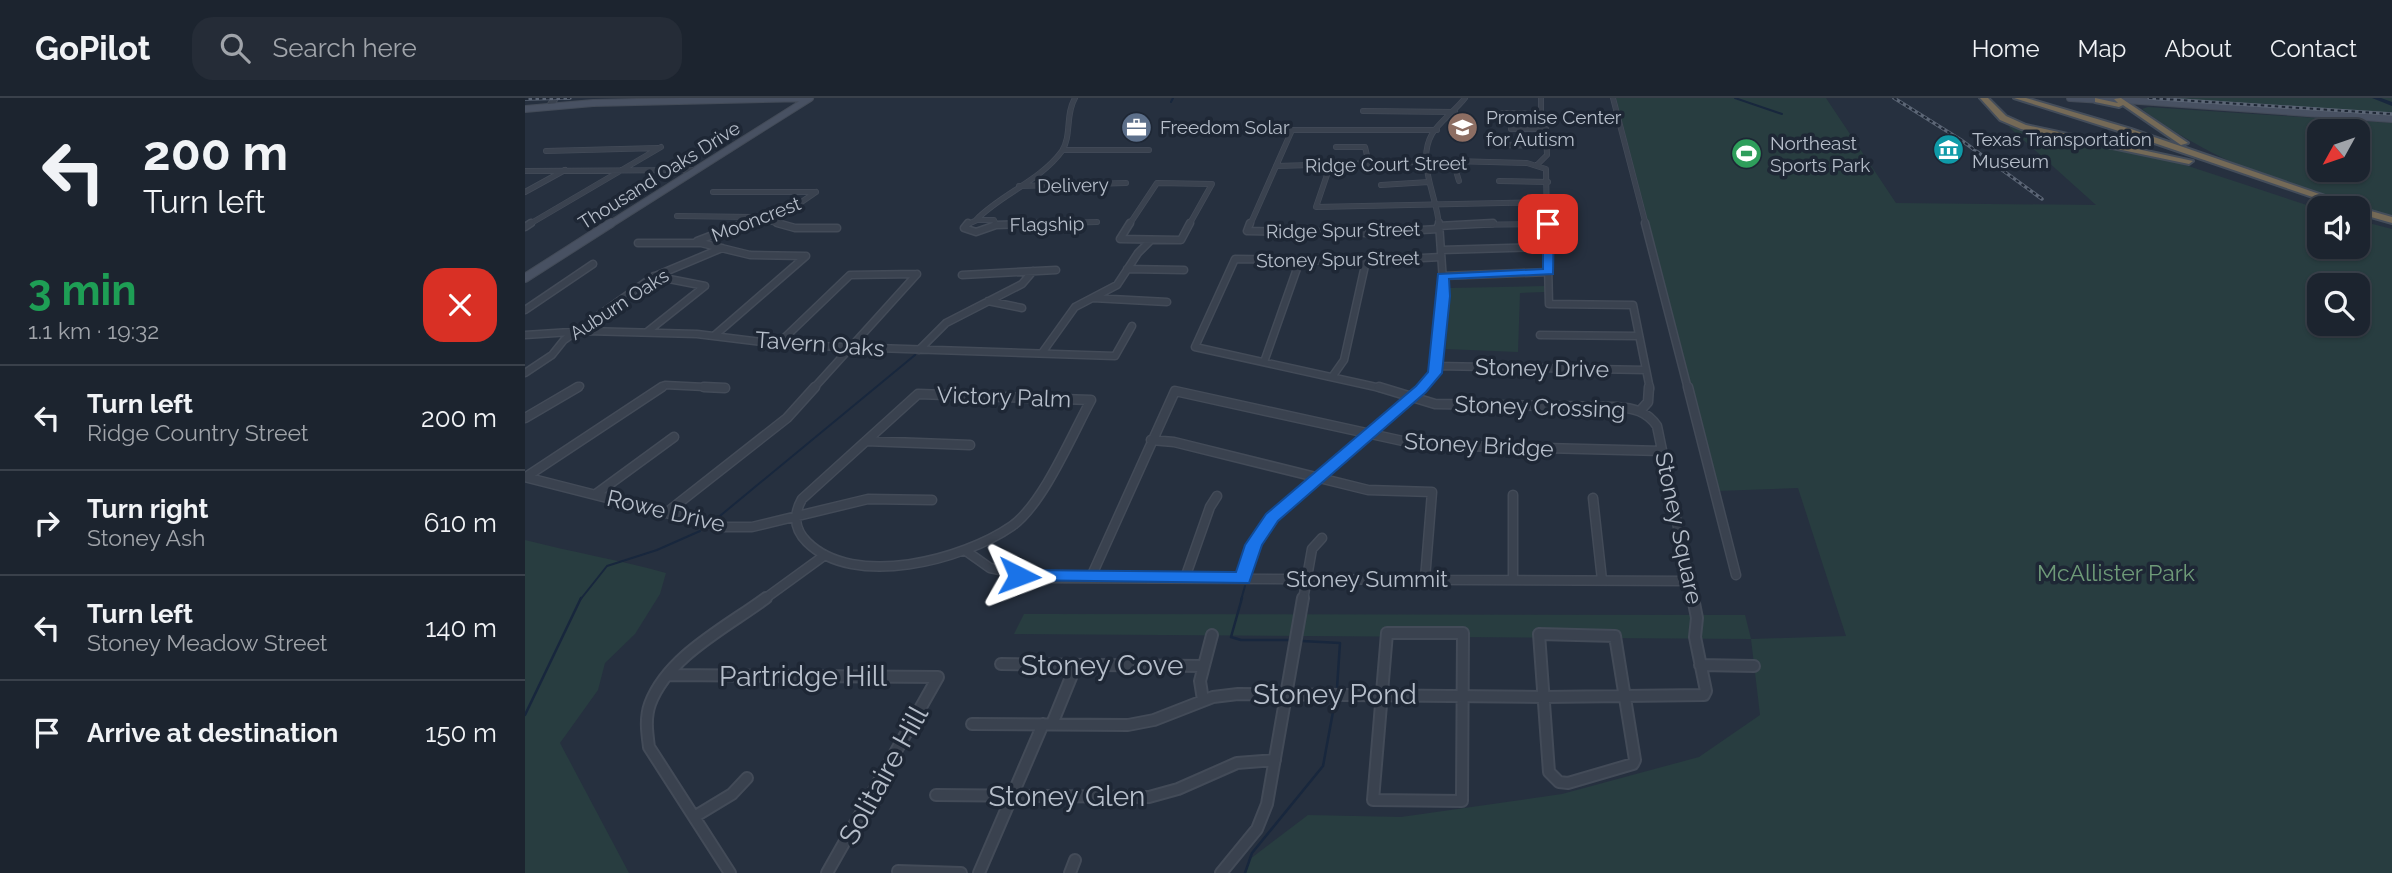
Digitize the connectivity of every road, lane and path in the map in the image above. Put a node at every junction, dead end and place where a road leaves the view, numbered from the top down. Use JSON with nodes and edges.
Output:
{"nodes":[{"id":1,"x":553,"y":98,"type":"edge"},
{"id":2,"x":811,"y":98,"type":"edge"},
{"id":3,"x":1075,"y":98,"type":"edge"},
{"id":4,"x":1465,"y":98,"type":"edge"},
{"id":5,"x":1541,"y":98,"type":"edge"},
{"id":6,"x":1613,"y":98,"type":"edge"},
{"id":7,"x":1987,"y":98,"type":"edge"},
{"id":8,"x":2008,"y":98,"type":"edge"},
{"id":9,"x":2018,"y":98,"type":"edge"},
{"id":10,"x":2070,"y":98,"type":"edge"},
{"id":11,"x":2097,"y":99,"type":"edge"},
{"id":12,"x":2117,"y":101,"type":"edge"},
{"id":13,"x":2142,"y":103,"type":"junction"},
{"id":14,"x":550,"y":106,"type":"junction"},
{"id":15,"x":2041,"y":107,"type":"junction"},
{"id":16,"x":525,"y":109,"type":"edge"},
{"id":17,"x":2242,"y":109,"type":"junction"},
{"id":18,"x":1363,"y":111,"type":"dead end"},
{"id":19,"x":1455,"y":112,"type":"junction"},
{"id":20,"x":1502,"y":113,"type":"dead end"},
{"id":21,"x":2125,"y":114,"type":"junction"},
{"id":22,"x":2392,"y":119,"type":"edge"},
{"id":23,"x":2073,"y":122,"type":"junction"},
{"id":24,"x":1511,"y":129,"type":"dead end"},
{"id":25,"x":1437,"y":130,"type":"junction"},
{"id":26,"x":1500,"y":145,"type":"dead end"},
{"id":27,"x":1547,"y":146,"type":"junction"},
{"id":28,"x":1336,"y":147,"type":"dead end"},
{"id":29,"x":1063,"y":150,"type":"junction"},
{"id":30,"x":1149,"y":150,"type":"dead end"},
{"id":31,"x":546,"y":151,"type":"dead end"},
{"id":32,"x":1425,"y":161,"type":"junction"},
{"id":33,"x":1453,"y":161,"type":"junction"},
{"id":34,"x":1369,"y":164,"type":"junction"},
{"id":35,"x":1538,"y":165,"type":"junction"},
{"id":36,"x":1276,"y":166,"type":"junction"},
{"id":37,"x":1330,"y":166,"type":"junction"},
{"id":38,"x":625,"y":169,"type":"junction"},
{"id":39,"x":566,"y":170,"type":"junction"},
{"id":40,"x":697,"y":170,"type":"junction"},
{"id":41,"x":525,"y":171,"type":"edge"},
{"id":42,"x":2255,"y":176,"type":"junction"},
{"id":43,"x":1459,"y":181,"type":"dead end"},
{"id":44,"x":1499,"y":181,"type":"dead end"},
{"id":45,"x":1429,"y":182,"type":"junction"},
{"id":46,"x":1548,"y":182,"type":"junction"},
{"id":47,"x":1126,"y":183,"type":"dead end"},
{"id":48,"x":1381,"y":184,"type":"dead end"},
{"id":49,"x":1019,"y":186,"type":"junction"},
{"id":50,"x":525,"y":192,"type":"edge"},
{"id":51,"x":713,"y":192,"type":"dead end"},
{"id":52,"x":2296,"y":193,"type":"junction"},
{"id":53,"x":2314,"y":196,"type":"edge"},
{"id":54,"x":2307,"y":197,"type":"edge"},
{"id":55,"x":1548,"y":202,"type":"junction"},
{"id":56,"x":1436,"y":204,"type":"junction"},
{"id":57,"x":2370,"y":214,"type":"edge"},
{"id":58,"x":677,"y":216,"type":"dead end"},
{"id":59,"x":760,"y":217,"type":"junction"},
{"id":60,"x":976,"y":220,"type":"junction"},
{"id":61,"x":2392,"y":221,"type":"edge"},
{"id":62,"x":1097,"y":222,"type":"dead end"},
{"id":63,"x":1548,"y":224,"type":"junction"},
{"id":64,"x":996,"y":225,"type":"junction"},
{"id":65,"x":525,"y":227,"type":"edge"},
{"id":66,"x":837,"y":228,"type":"dead end"},
{"id":67,"x":1438,"y":228,"type":"junction"},
{"id":68,"x":1151,"y":240,"type":"junction"},
{"id":69,"x":638,"y":243,"type":"dead end"},
{"id":70,"x":694,"y":243,"type":"junction"},
{"id":71,"x":1548,"y":247,"type":"junction"},
{"id":72,"x":722,"y":248,"type":"junction"},
{"id":73,"x":1441,"y":254,"type":"junction"},
{"id":74,"x":1300,"y":260,"type":"junction"},
{"id":75,"x":1366,"y":261,"type":"junction"},
{"id":76,"x":593,"y":264,"type":"dead end"},
{"id":77,"x":1127,"y":269,"type":"junction"},
{"id":78,"x":1056,"y":270,"type":"dead end"},
{"id":79,"x":1184,"y":270,"type":"dead end"},
{"id":80,"x":1033,"y":271,"type":"junction"},
{"id":81,"x":1549,"y":272,"type":"junction"},
{"id":82,"x":962,"y":275,"type":"dead end"},
{"id":83,"x":655,"y":276,"type":"junction"},
{"id":84,"x":1442,"y":276,"type":"junction"},
{"id":85,"x":525,"y":278,"type":"edge"},
{"id":86,"x":1093,"y":298,"type":"junction"},
{"id":87,"x":988,"y":301,"type":"junction"},
{"id":88,"x":1167,"y":302,"type":"dead end"},
{"id":89,"x":1022,"y":309,"type":"dead end"},
{"id":90,"x":525,"y":310,"type":"edge"},
{"id":91,"x":1132,"y":326,"type":"dead end"},
{"id":92,"x":576,"y":331,"type":"junction"},
{"id":93,"x":646,"y":332,"type":"junction"},
{"id":94,"x":525,"y":335,"type":"edge"},
{"id":95,"x":715,"y":335,"type":"junction"},
{"id":96,"x":1540,"y":335,"type":"dead end"},
{"id":97,"x":1639,"y":336,"type":"junction"},
{"id":98,"x":778,"y":344,"type":"junction"},
{"id":99,"x":850,"y":347,"type":"junction"},
{"id":100,"x":1195,"y":347,"type":"joint"},
{"id":101,"x":919,"y":350,"type":"junction"},
{"id":102,"x":1042,"y":354,"type":"junction"},
{"id":103,"x":1263,"y":362,"type":"junction"},
{"id":104,"x":1437,"y":366,"type":"junction"},
{"id":105,"x":1646,"y":370,"type":"junction"},
{"id":106,"x":525,"y":373,"type":"edge"},
{"id":107,"x":1332,"y":377,"type":"junction"},
{"id":108,"x":580,"y":386,"type":"dead end"},
{"id":109,"x":725,"y":388,"type":"dead end"},
{"id":110,"x":1412,"y":397,"type":"junction"},
{"id":111,"x":1640,"y":411,"type":"junction"},
{"id":112,"x":525,"y":418,"type":"edge"},
{"id":113,"x":1368,"y":435,"type":"junction"},
{"id":114,"x":674,"y":437,"type":"dead end"},
{"id":115,"x":1151,"y":440,"type":"junction"},
{"id":116,"x":866,"y":441,"type":"junction"},
{"id":117,"x":970,"y":445,"type":"dead end"},
{"id":118,"x":1662,"y":451,"type":"junction"},
{"id":119,"x":526,"y":477,"type":"edge"},
{"id":120,"x":1319,"y":477,"type":"junction"},
{"id":121,"x":596,"y":494,"type":"junction"},
{"id":122,"x":1513,"y":495,"type":"dead end"},
{"id":123,"x":1217,"y":496,"type":"dead end"},
{"id":124,"x":1593,"y":498,"type":"dead end"},
{"id":125,"x":932,"y":500,"type":"dead end"},
{"id":126,"x":666,"y":513,"type":"junction"},
{"id":127,"x":796,"y":518,"type":"junction"},
{"id":128,"x":1322,"y":538,"type":"dead end"},
{"id":129,"x":966,"y":551,"type":"junction"},
{"id":130,"x":825,"y":555,"type":"junction"},
{"id":131,"x":1736,"y":575,"type":"dead end"},
{"id":132,"x":1091,"y":577,"type":"junction"},
{"id":133,"x":1185,"y":578,"type":"junction"},
{"id":134,"x":1243,"y":578,"type":"junction"},
{"id":135,"x":1307,"y":579,"type":"junction"},
{"id":136,"x":1425,"y":579,"type":"junction"},
{"id":137,"x":1513,"y":580,"type":"junction"},
{"id":138,"x":1602,"y":580,"type":"junction"},
{"id":139,"x":1690,"y":581,"type":"junction"},
{"id":140,"x":1212,"y":635,"type":"dead end"},
{"id":141,"x":1001,"y":664,"type":"dead end"},
{"id":142,"x":1076,"y":665,"type":"junction"},
{"id":143,"x":1700,"y":665,"type":"junction"},
{"id":144,"x":1203,"y":666,"type":"junction"},
{"id":145,"x":1754,"y":666,"type":"dead end"},
{"id":146,"x":668,"y":675,"type":"junction"},
{"id":147,"x":938,"y":677,"type":"joint"},
{"id":148,"x":1286,"y":694,"type":"junction"},
{"id":149,"x":1382,"y":695,"type":"junction"},
{"id":150,"x":1464,"y":695,"type":"junction"},
{"id":151,"x":1704,"y":695,"type":"joint"},
{"id":152,"x":1545,"y":697,"type":"junction"},
{"id":153,"x":1626,"y":697,"type":"junction"},
{"id":154,"x":1203,"y":700,"type":"junction"},
{"id":155,"x":972,"y":724,"type":"dead end"},
{"id":156,"x":1047,"y":724,"type":"junction"},
{"id":157,"x":1275,"y":761,"type":"junction"},
{"id":158,"x":747,"y":778,"type":"dead end"},
{"id":159,"x":936,"y":795,"type":"dead end"},
{"id":160,"x":1012,"y":797,"type":"junction"},
{"id":161,"x":694,"y":817,"type":"junction"},
{"id":162,"x":1075,"y":860,"type":"dead end"},
{"id":163,"x":898,"y":871,"type":"edge"},
{"id":164,"x":730,"y":873,"type":"edge"},
{"id":165,"x":827,"y":873,"type":"edge"},
{"id":166,"x":961,"y":873,"type":"edge"},
{"id":167,"x":979,"y":873,"type":"edge"},
{"id":168,"x":1070,"y":873,"type":"edge"},
{"id":169,"x":1221,"y":873,"type":"edge"}],
"edges":[{"from":1,"to":14,"type":"street"},
{"from":2,"to":14,"type":"main road"},
{"from":2,"to":40,"type":"main road","name":"Thousand Oaks Drive"},
{"from":3,"to":29,"type":"street"},
{"from":4,"to":19,"type":"street"},
{"from":5,"to":20,"type":"street"},
{"from":6,"to":131,"type":"street"},
{"from":7,"to":23,"type":"highway"},
{"from":7,"to":52,"type":"highway"},
{"from":8,"to":15,"type":"highway"},
{"from":9,"to":23,"type":"highway"},
{"from":10,"to":11,"type":"main road"},
{"from":11,"to":12,"type":"highway"},
{"from":12,"to":13,"type":"main road"},
{"from":12,"to":17,"type":"main road"},
{"from":12,"to":21,"type":"highway"},
{"from":13,"to":17,"type":"main road"},
{"from":13,"to":21,"type":"highway"},
{"from":14,"to":16,"type":"main road"},
{"from":15,"to":23,"type":"highway"},
{"from":15,"to":52,"type":"highway"},
{"from":17,"to":22,"type":"main road"},
{"from":18,"to":19,"type":"street"},
{"from":19,"to":25,"type":"street"},
{"from":21,"to":23,"type":"highway"},
{"from":21,"to":42,"type":"highway"},
{"from":23,"to":42,"type":"highway"},
{"from":24,"to":27,"type":"street"},
{"from":25,"to":32,"type":"street"},
{"from":25,"to":36,"type":"street"},
{"from":26,"to":27,"type":"street"},
{"from":27,"to":35,"type":"street"},
{"from":28,"to":34,"type":"street"},
{"from":29,"to":30,"type":"street"},
{"from":29,"to":49,"type":"street"},
{"from":31,"to":38,"type":"street"},
{"from":32,"to":33,"type":"street","name":"Ridge Court Street"},
{"from":32,"to":34,"type":"street","name":"Ridge Court Street"},
{"from":32,"to":45,"type":"street"},
{"from":33,"to":35,"type":"street","name":"Ridge Court Street"},
{"from":33,"to":43,"type":"street"},
{"from":34,"to":37,"type":"street","name":"Ridge Court Street"},
{"from":35,"to":46,"type":"street"},
{"from":36,"to":37,"type":"street","name":"Ridge Court Street"},
{"from":36,"to":67,"type":"street","name":"Ridge Spur Street"},
{"from":37,"to":56,"type":"street"},
{"from":38,"to":39,"type":"street"},
{"from":38,"to":40,"type":"street"},
{"from":38,"to":65,"type":"street"},
{"from":39,"to":41,"type":"street"},
{"from":39,"to":50,"type":"street"},
{"from":40,"to":85,"type":"main road","name":"Thousand Oaks Drive"},
{"from":42,"to":53,"type":"highway"},
{"from":44,"to":46,"type":"street"},
{"from":45,"to":48,"type":"street"},
{"from":45,"to":56,"type":"street"},
{"from":46,"to":55,"type":"street"},
{"from":47,"to":49,"type":"street","name":"Delivery"},
{"from":49,"to":60,"type":"street"},
{"from":51,"to":59,"type":"street","name":"Mooncrest"},
{"from":52,"to":54,"type":"highway"},
{"from":55,"to":56,"type":"street"},
{"from":55,"to":63,"type":"street"},
{"from":56,"to":67,"type":"street"},
{"from":57,"to":61,"type":"highway"},
{"from":58,"to":59,"type":"street"},
{"from":59,"to":66,"type":"street"},
{"from":59,"to":70,"type":"street","name":"Mooncrest"},
{"from":60,"to":64,"type":"street","name":"Flagship"},
{"from":60,"to":64,"type":"street","name":"Flagship"},
{"from":62,"to":64,"type":"street","name":"Flagship"},
{"from":63,"to":67,"type":"street","name":"Ridge Spur Street"},
{"from":63,"to":71,"type":"street"},
{"from":67,"to":73,"type":"street"},
{"from":68,"to":68,"type":"street"},
{"from":68,"to":77,"type":"street"},
{"from":69,"to":70,"type":"street"},
{"from":70,"to":72,"type":"street"},
{"from":71,"to":73,"type":"street","name":"Stoney Spur Street"},
{"from":71,"to":81,"type":"street"},
{"from":72,"to":83,"type":"street","name":"Auburn Oaks"},
{"from":72,"to":95,"type":"street"},
{"from":73,"to":75,"type":"street","name":"Stoney Spur Street"},
{"from":73,"to":84,"type":"street"},
{"from":74,"to":75,"type":"street","name":"Stoney Spur Street"},
{"from":74,"to":100,"type":"street","name":"Stoney Spur Street"},
{"from":74,"to":103,"type":"street"},
{"from":75,"to":107,"type":"street"},
{"from":76,"to":90,"type":"street"},
{"from":77,"to":79,"type":"street"},
{"from":77,"to":86,"type":"street"},
{"from":78,"to":80,"type":"street"},
{"from":80,"to":82,"type":"street"},
{"from":80,"to":87,"type":"street"},
{"from":81,"to":84,"type":"street"},
{"from":81,"to":97,"type":"street"},
{"from":83,"to":92,"type":"street","name":"Auburn Oaks"},
{"from":83,"to":93,"type":"street"},
{"from":84,"to":104,"type":"street"},
{"from":86,"to":88,"type":"street"},
{"from":86,"to":102,"type":"street"},
{"from":87,"to":89,"type":"street"},
{"from":87,"to":101,"type":"street"},
{"from":91,"to":102,"type":"street","name":"Tavern Oaks"},
{"from":92,"to":93,"type":"street","name":"Tavern Oaks"},
{"from":92,"to":94,"type":"street","name":"Tavern Oaks"},
{"from":92,"to":106,"type":"street","name":"Auburn Oaks"},
{"from":93,"to":95,"type":"street","name":"Tavern Oaks"},
{"from":95,"to":98,"type":"street","name":"Tavern Oaks"},
{"from":96,"to":97,"type":"street"},
{"from":97,"to":105,"type":"street"},
{"from":98,"to":99,"type":"street","name":"Tavern Oaks"},
{"from":98,"to":99,"type":"street"},
{"from":99,"to":101,"type":"street","name":"Tavern Oaks"},
{"from":99,"to":126,"type":"street"},
{"from":100,"to":103,"type":"street","name":"Stoney Crossing"},
{"from":101,"to":102,"type":"street","name":"Tavern Oaks"},
{"from":103,"to":107,"type":"street","name":"Stoney Crossing"},
{"from":104,"to":105,"type":"street","name":"Stoney Drive"},
{"from":104,"to":110,"type":"street"},
{"from":105,"to":111,"type":"street"},
{"from":107,"to":110,"type":"street","name":"Stoney Crossing"},
{"from":108,"to":112,"type":"street"},
{"from":109,"to":119,"type":"street"},
{"from":110,"to":111,"type":"street","name":"Stoney Crossing"},
{"from":110,"to":113,"type":"street"},
{"from":111,"to":118,"type":"street","name":"Stoney Square"},
{"from":113,"to":115,"type":"street","name":"Stoney Bridge"},
{"from":113,"to":118,"type":"street","name":"Stoney Bridge"},
{"from":113,"to":120,"type":"street"},
{"from":114,"to":121,"type":"street"},
{"from":115,"to":120,"type":"street"},
{"from":115,"to":132,"type":"street"},
{"from":116,"to":117,"type":"street"},
{"from":116,"to":127,"type":"street"},
{"from":116,"to":129,"type":"street","name":"Victory Palm"},
{"from":118,"to":139,"type":"street","name":"Stoney Square"},
{"from":119,"to":121,"type":"street","name":"Rowe Drive"},
{"from":120,"to":134,"type":"street"},
{"from":120,"to":136,"type":"street"},
{"from":121,"to":126,"type":"street","name":"Rowe Drive"},
{"from":122,"to":137,"type":"street"},
{"from":123,"to":133,"type":"street"},
{"from":124,"to":138,"type":"street"},
{"from":125,"to":127,"type":"street","name":"Rowe Drive"},
{"from":126,"to":127,"type":"street","name":"Rowe Drive"},
{"from":127,"to":130,"type":"street"},
{"from":128,"to":135,"type":"street"},
{"from":129,"to":130,"type":"street"},
{"from":129,"to":132,"type":"street","name":"Stoney Summit"},
{"from":130,"to":146,"type":"street"},
{"from":132,"to":133,"type":"street","name":"Stoney Summit"},
{"from":133,"to":134,"type":"street","name":"Stoney Summit"},
{"from":134,"to":135,"type":"street","name":"Stoney Summit"},
{"from":135,"to":136,"type":"street","name":"Stoney Summit"},
{"from":135,"to":148,"type":"street"},
{"from":136,"to":137,"type":"street","name":"Stoney Summit"},
{"from":137,"to":138,"type":"street","name":"Stoney Summit"},
{"from":138,"to":139,"type":"street","name":"Stoney Summit"},
{"from":139,"to":143,"type":"street","name":"Stoney Square"},
{"from":140,"to":144,"type":"street"},
{"from":141,"to":142,"type":"street","name":"Stoney Cove"},
{"from":142,"to":144,"type":"street","name":"Stoney Cove"},
{"from":142,"to":156,"type":"street"},
{"from":143,"to":145,"type":"street"},
{"from":143,"to":151,"type":"street","name":"Stoney Square"},
{"from":144,"to":154,"type":"street"},
{"from":146,"to":147,"type":"street","name":"Partridge Hill"},
{"from":146,"to":161,"type":"street"},
{"from":147,"to":165,"type":"street","name":"Solitaire Hill"},
{"from":148,"to":149,"type":"street","name":"Stoney Pond"},
{"from":148,"to":154,"type":"street","name":"Stoney Pond"},
{"from":148,"to":157,"type":"street"},
{"from":149,"to":150,"type":"street","name":"Stoney Pond"},
{"from":149,"to":150,"type":"street"},
{"from":149,"to":150,"type":"street"},
{"from":150,"to":152,"type":"street","name":"Stoney Pond"},
{"from":151,"to":153,"type":"street","name":"Stoney Pond"},
{"from":152,"to":153,"type":"street","name":"Stoney Pond"},
{"from":152,"to":153,"type":"street"},
{"from":152,"to":153,"type":"street"},
{"from":154,"to":156,"type":"street","name":"Stoney Pond"},
{"from":155,"to":156,"type":"street","name":"Stoney Pond"},
{"from":156,"to":160,"type":"street"},
{"from":157,"to":160,"type":"street","name":"Stoney Glen"},
{"from":157,"to":169,"type":"street"},
{"from":158,"to":161,"type":"street"},
{"from":159,"to":160,"type":"street","name":"Stoney Glen"},
{"from":160,"to":167,"type":"street"},
{"from":161,"to":164,"type":"street"},
{"from":162,"to":168,"type":"street"},
{"from":163,"to":166,"type":"street"}]}
